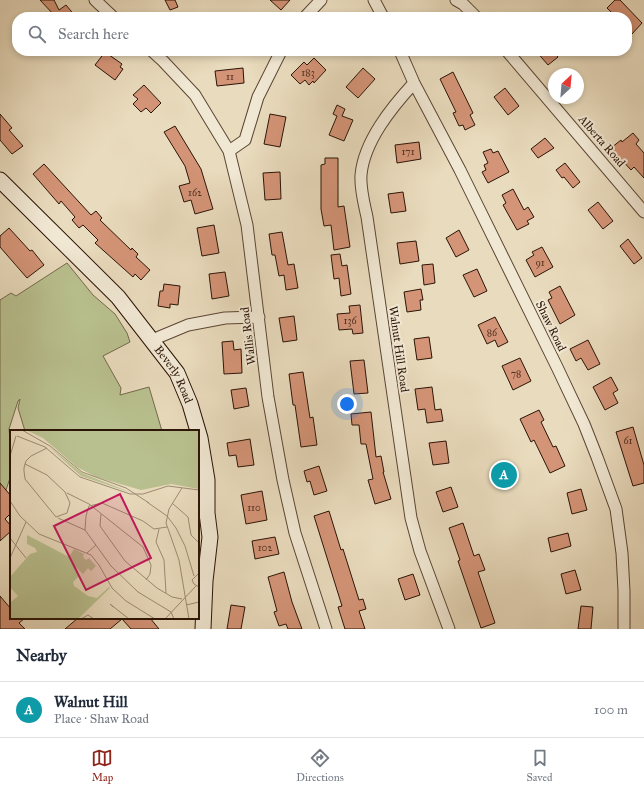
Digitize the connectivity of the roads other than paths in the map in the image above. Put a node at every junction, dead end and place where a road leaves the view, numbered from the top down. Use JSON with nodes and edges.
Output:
{"nodes":[{"id":1,"x":95,"y":0,"type":"edge"},
{"id":2,"x":321,"y":0,"type":"edge"},
{"id":3,"x":374,"y":0,"type":"edge"},
{"id":4,"x":456,"y":0,"type":"edge"},
{"id":5,"x":108,"y":12,"type":"edge"},
{"id":6,"x":310,"y":12,"type":"edge"},
{"id":7,"x":380,"y":12,"type":"edge"},
{"id":8,"x":471,"y":12,"type":"edge"},
{"id":9,"x":158,"y":56,"type":"edge"},
{"id":10,"x":279,"y":56,"type":"edge"},
{"id":11,"x":402,"y":56,"type":"edge"},
{"id":12,"x":511,"y":56,"type":"edge"},
{"id":13,"x":414,"y":83,"type":"junction"},
{"id":14,"x":229,"y":151,"type":"junction"},
{"id":15,"x":0,"y":180,"type":"edge"},
{"id":16,"x":644,"y":212,"type":"edge"},
{"id":17,"x":259,"y":317,"type":"junction"},
{"id":18,"x":152,"y":340,"type":"junction"},
{"id":19,"x":198,"y":430,"type":"edge"},
{"id":20,"x":199,"y":435,"type":"edge"},
{"id":21,"x":203,"y":629,"type":"edge"},
{"id":22,"x":326,"y":629,"type":"edge"},
{"id":23,"x":449,"y":629,"type":"edge"},
{"id":24,"x":624,"y":629,"type":"edge"}],
"edges":[{"from":1,"to":5,"type":"street"},
{"from":2,"to":6,"type":"street"},
{"from":3,"to":7,"type":"street"},
{"from":4,"to":8,"type":"street"},
{"from":9,"to":14,"type":"street","name":"Wallis Road"},
{"from":10,"to":14,"type":"street"},
{"from":11,"to":13,"type":"street","name":"Shaw Road"},
{"from":12,"to":16,"type":"street","name":"Alberta Road"},
{"from":13,"to":23,"type":"street","name":"Walnut Hill Road"},
{"from":13,"to":24,"type":"street","name":"Shaw Road"},
{"from":14,"to":17,"type":"street","name":"Wallis Road"},
{"from":15,"to":18,"type":"street","name":"Beverly Road"},
{"from":17,"to":18,"type":"street"},
{"from":17,"to":22,"type":"street","name":"Wallis Road"},
{"from":18,"to":19,"type":"street","name":"Beverly Road"},
{"from":20,"to":21,"type":"street","name":"Beverly Road"}]}
